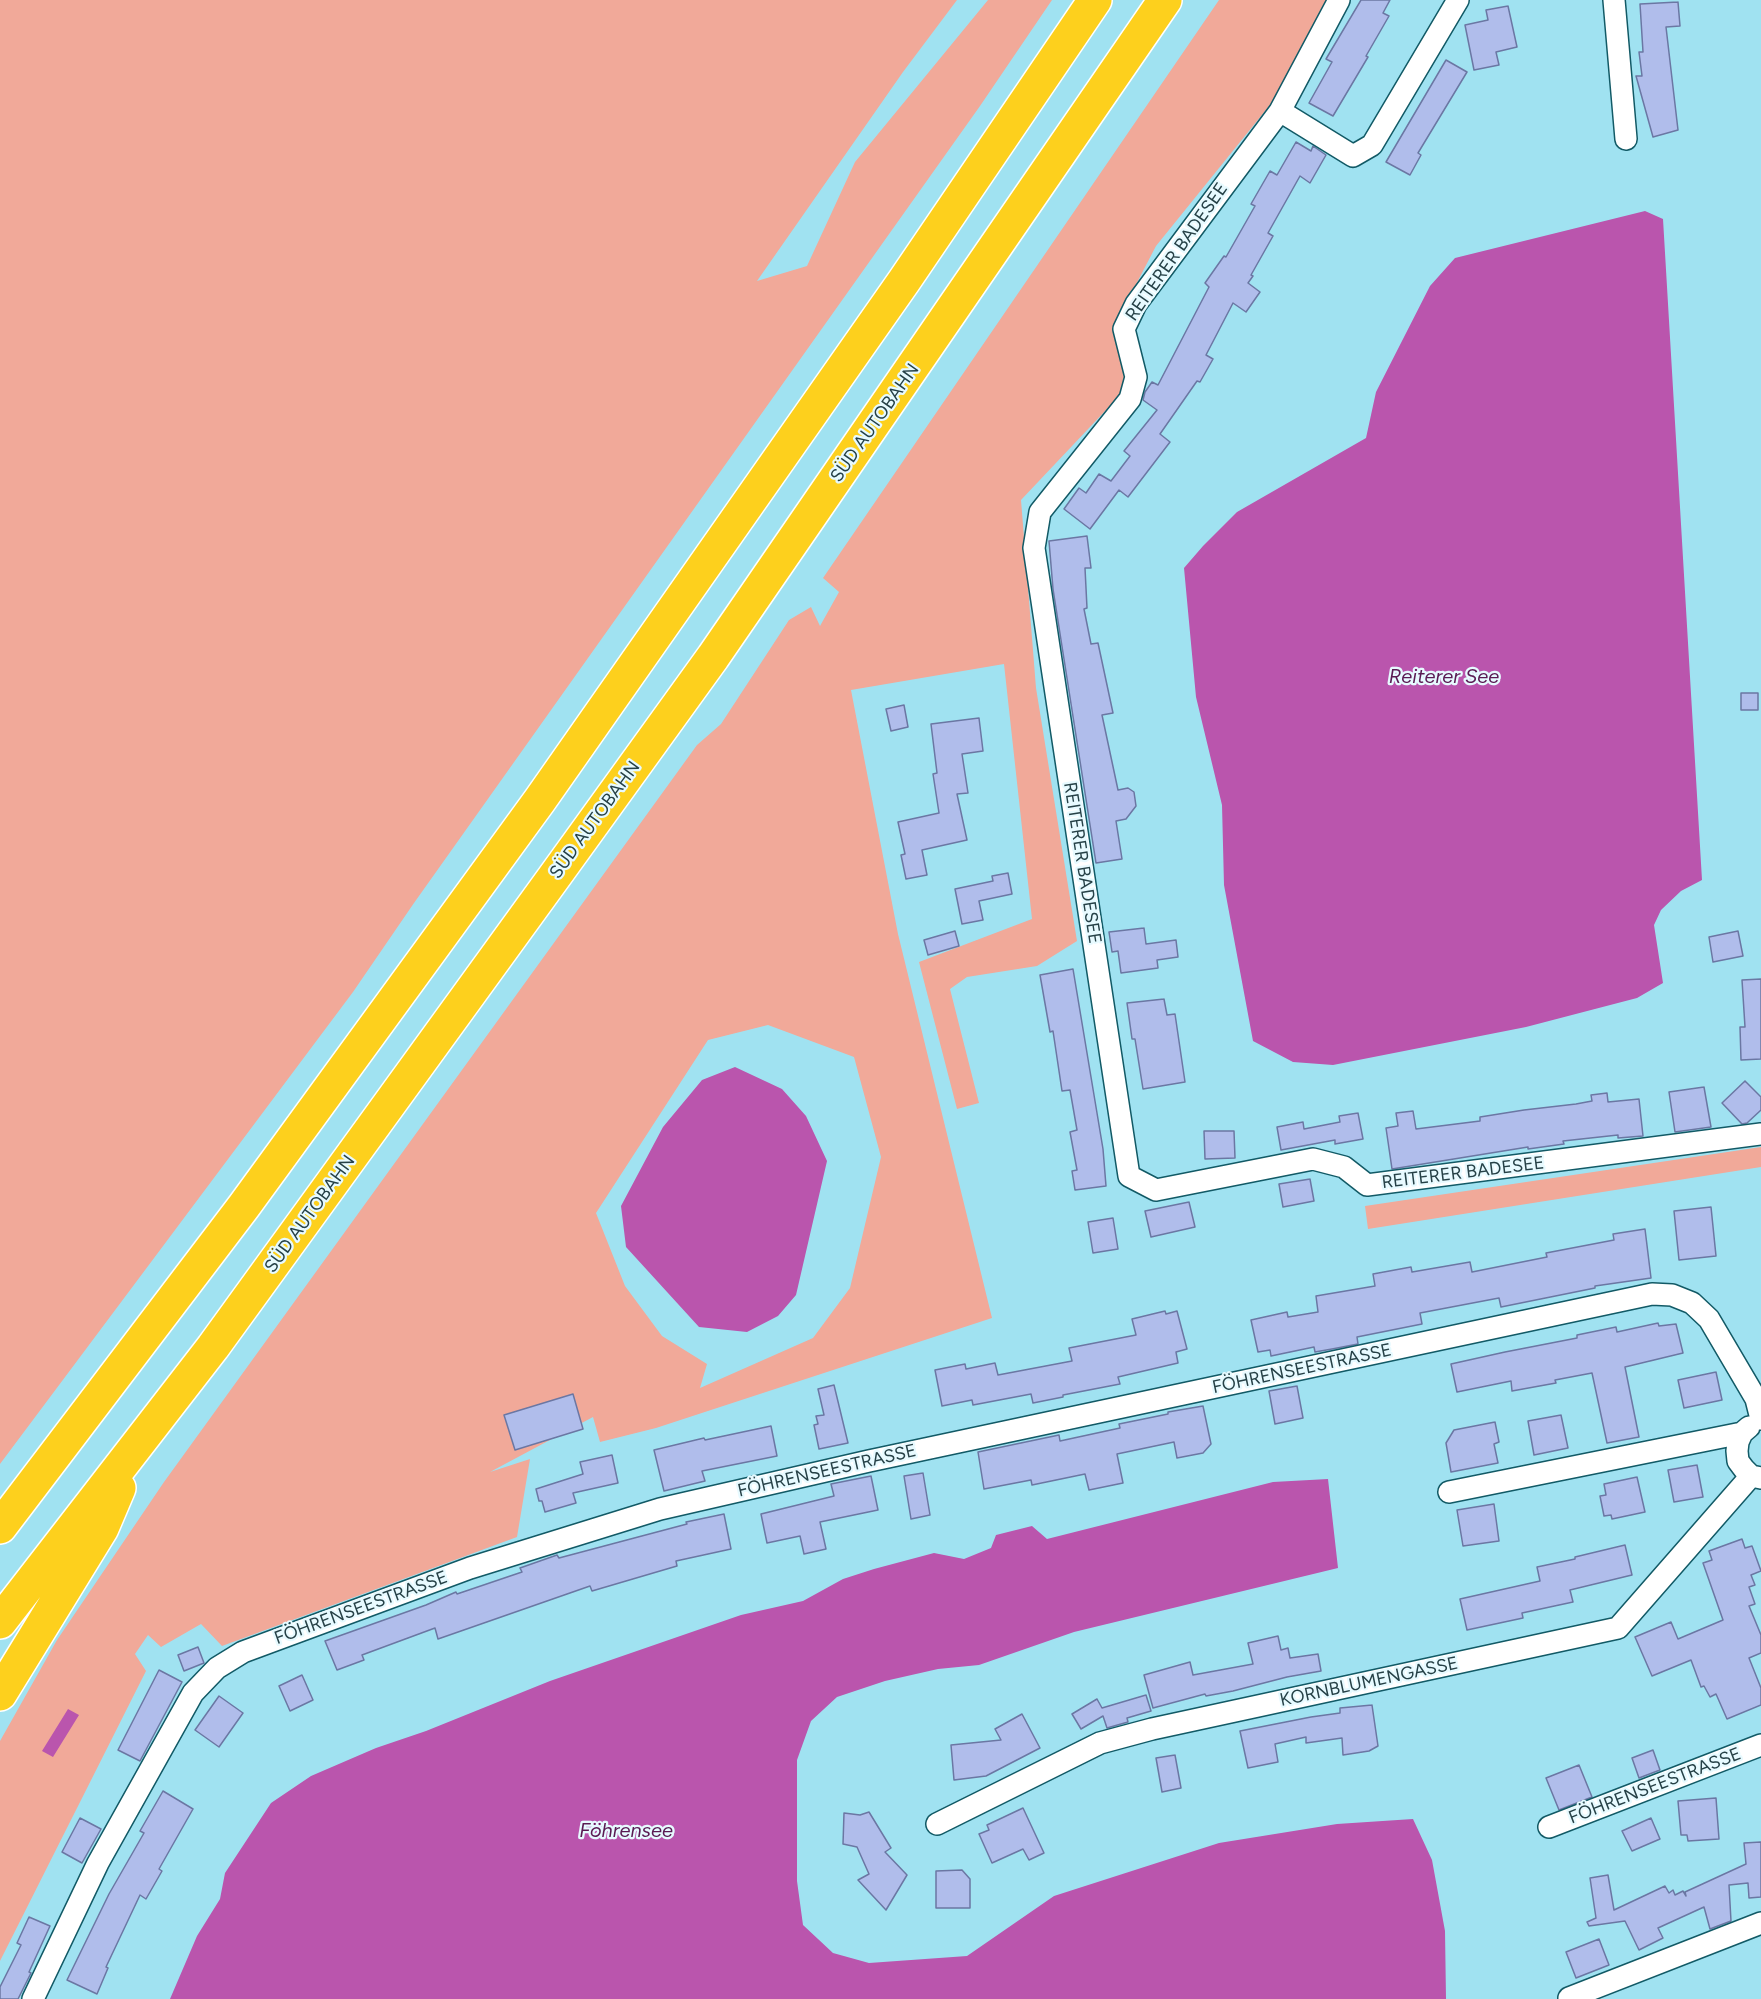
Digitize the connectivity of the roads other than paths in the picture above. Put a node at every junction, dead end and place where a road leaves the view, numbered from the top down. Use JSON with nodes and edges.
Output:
{"nodes":[{"id":1,"x":1095,"y":0,"type":"edge"},
{"id":2,"x":1165,"y":0,"type":"edge"},
{"id":3,"x":1339,"y":0,"type":"edge"},
{"id":4,"x":1458,"y":0,"type":"edge"},
{"id":5,"x":1614,"y":0,"type":"edge"},
{"id":6,"x":1280,"y":111,"type":"junction"},
{"id":7,"x":1626,"y":139,"type":"dead end"},
{"id":8,"x":1761,"y":1134,"type":"edge"},
{"id":9,"x":1761,"y":1421,"type":"edge"},
{"id":10,"x":1742,"y":1433,"type":"junction"},
{"id":11,"x":138,"y":1444,"type":"junction"},
{"id":12,"x":1756,"y":1477,"type":"edge"},
{"id":13,"x":1449,"y":1492,"type":"dead end"},
{"id":14,"x":0,"y":1527,"type":"edge"},
{"id":15,"x":0,"y":1622,"type":"edge"},
{"id":16,"x":0,"y":1694,"type":"edge"},
{"id":17,"x":1761,"y":1745,"type":"edge"},
{"id":18,"x":937,"y":1824,"type":"dead end"},
{"id":19,"x":1549,"y":1827,"type":"dead end"},
{"id":20,"x":1761,"y":1923,"type":"edge"},
{"id":21,"x":1569,"y":1998,"type":"edge"},
{"id":22,"x":33,"y":1999,"type":"edge"}],
"edges":[{"from":1,"to":14,"type":"highway"},
{"from":2,"to":11,"type":"highway","name":"SÜD AUTOBAHN"},
{"from":3,"to":6,"type":"street","name":"REITERER BADESEE"},
{"from":4,"to":6,"type":"street"},
{"from":5,"to":7,"type":"street"},
{"from":6,"to":8,"type":"street","name":"REITERER BADESEE"},
{"from":9,"to":10,"type":"street"},
{"from":9,"to":22,"type":"street","name":"FÖHRENSEESTRASSE"},
{"from":10,"to":12,"type":"street"},
{"from":10,"to":13,"type":"street"},
{"from":11,"to":15,"type":"highway","name":"SÜD AUTOBAHN"},
{"from":11,"to":16,"type":"highway"},
{"from":12,"to":18,"type":"street","name":"KORNBLUMENGASSE"},
{"from":17,"to":19,"type":"street","name":"FÖHRENSEESTRASSE"},
{"from":20,"to":21,"type":"street"}]}
